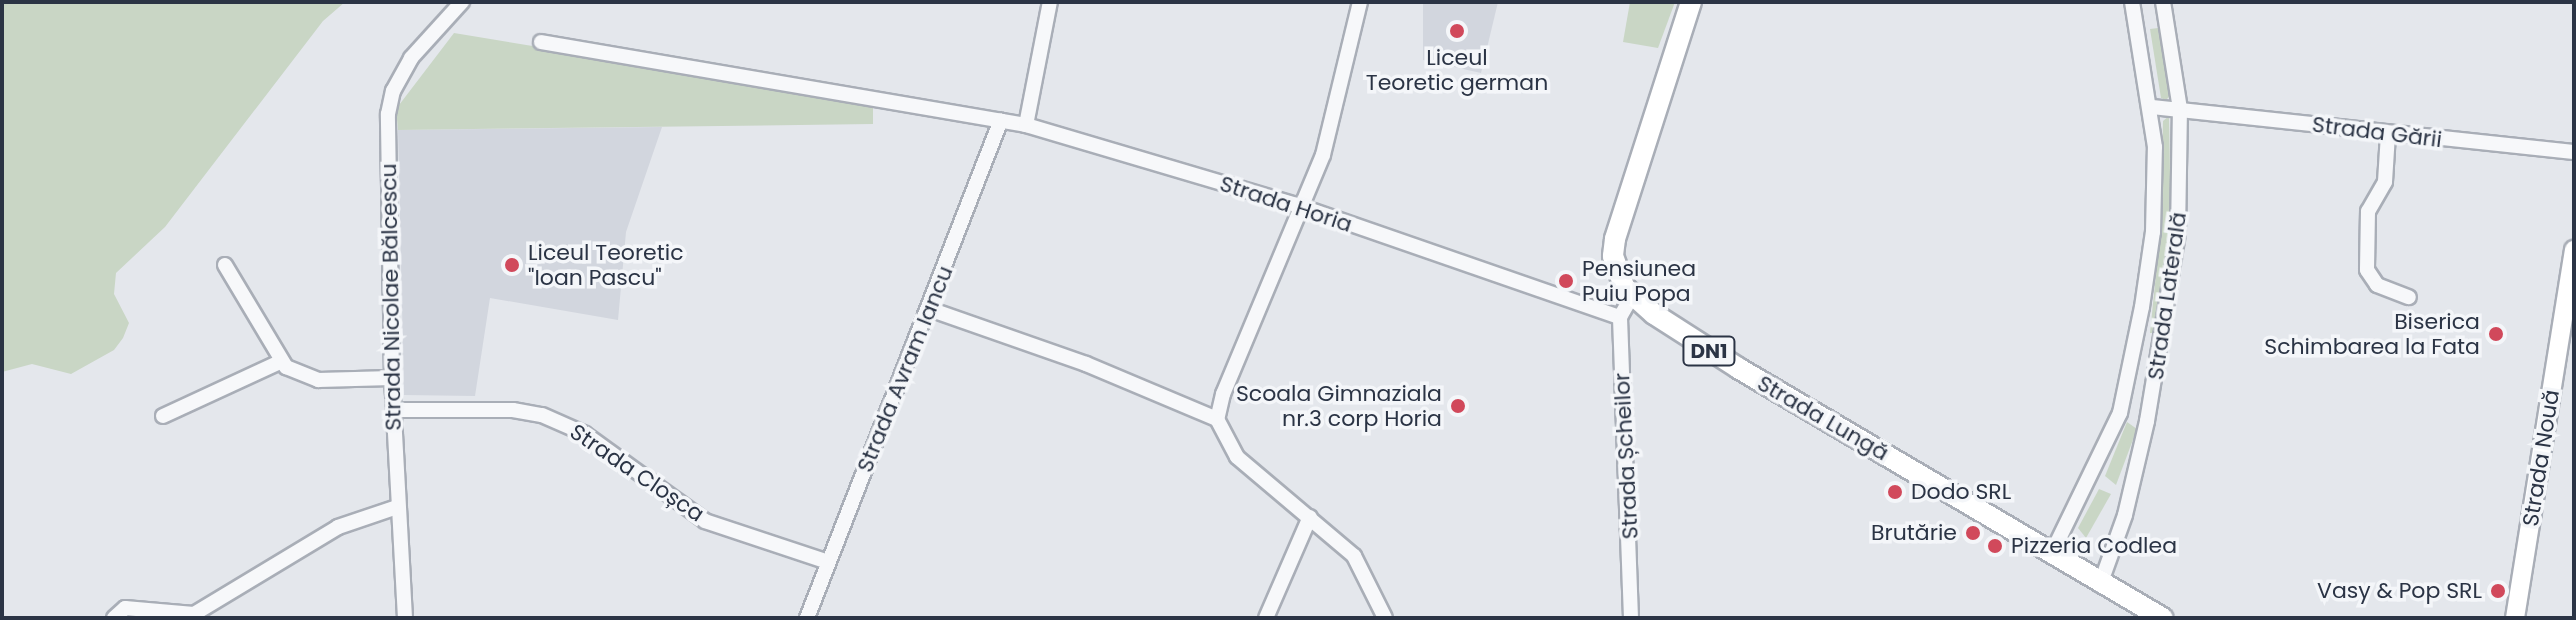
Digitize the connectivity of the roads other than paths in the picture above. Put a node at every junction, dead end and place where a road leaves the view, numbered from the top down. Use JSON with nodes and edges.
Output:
{"nodes":[{"id":1,"x":462,"y":2,"type":"edge"},
{"id":2,"x":1050,"y":2,"type":"edge"},
{"id":3,"x":1360,"y":2,"type":"edge"},
{"id":4,"x":1691,"y":2,"type":"edge"},
{"id":5,"x":2132,"y":2,"type":"edge"},
{"id":6,"x":2163,"y":2,"type":"edge"},
{"id":7,"x":541,"y":42,"type":"dead end"},
{"id":8,"x":2152,"y":107,"type":"junction"},
{"id":9,"x":2180,"y":109,"type":"junction"},
{"id":10,"x":1001,"y":120,"type":"junction"},
{"id":11,"x":1026,"y":125,"type":"junction"},
{"id":12,"x":2388,"y":134,"type":"junction"},
{"id":13,"x":2574,"y":152,"type":"edge"},
{"id":14,"x":1304,"y":208,"type":"junction"},
{"id":15,"x":2574,"y":250,"type":"edge"},
{"id":16,"x":225,"y":265,"type":"dead end"},
{"id":17,"x":1632,"y":296,"type":"junction"},
{"id":18,"x":2409,"y":297,"type":"dead end"},
{"id":19,"x":929,"y":309,"type":"junction"},
{"id":20,"x":1620,"y":317,"type":"junction"},
{"id":21,"x":2135,"y":343,"type":"junction"},
{"id":22,"x":2163,"y":348,"type":"junction"},
{"id":23,"x":280,"y":362,"type":"junction"},
{"id":24,"x":392,"y":378,"type":"junction"},
{"id":25,"x":394,"y":410,"type":"junction"},
{"id":26,"x":2120,"y":413,"type":"junction"},
{"id":27,"x":163,"y":416,"type":"dead end"},
{"id":28,"x":1217,"y":419,"type":"junction"},
{"id":29,"x":2147,"y":421,"type":"junction"},
{"id":30,"x":397,"y":507,"type":"junction"},
{"id":31,"x":1310,"y":517,"type":"junction"},
{"id":32,"x":2052,"y":553,"type":"junction"},
{"id":33,"x":828,"y":562,"type":"junction"},
{"id":34,"x":2100,"y":585,"type":"junction"},
{"id":35,"x":193,"y":616,"type":"edge"},
{"id":36,"x":114,"y":618,"type":"edge"},
{"id":37,"x":405,"y":618,"type":"edge"},
{"id":38,"x":807,"y":618,"type":"edge"},
{"id":39,"x":1266,"y":618,"type":"edge"},
{"id":40,"x":1385,"y":618,"type":"edge"},
{"id":41,"x":1631,"y":618,"type":"edge"},
{"id":42,"x":2163,"y":618,"type":"edge"},
{"id":43,"x":2515,"y":618,"type":"edge"}],
"edges":[{"from":1,"to":24,"type":"street","name":"Strada Nicolae Bălcescu"},
{"from":2,"to":11,"type":"street"},
{"from":3,"to":14,"type":"street"},
{"from":4,"to":17,"type":"highway"},
{"from":5,"to":8,"type":"street","name":"Strada Laterală"},
{"from":6,"to":9,"type":"street","name":"Strada Laterală"},
{"from":7,"to":10,"type":"street","name":"Strada Horia"},
{"from":8,"to":9,"type":"street","name":"Strada Gării"},
{"from":8,"to":21,"type":"street","name":"Strada Laterală"},
{"from":9,"to":12,"type":"street","name":"Strada Gării"},
{"from":9,"to":22,"type":"street","name":"Strada Laterală"},
{"from":10,"to":11,"type":"street","name":"Strada Horia"},
{"from":10,"to":19,"type":"street","name":"Strada Avram Iancu"},
{"from":11,"to":14,"type":"street","name":"Strada Horia"},
{"from":12,"to":13,"type":"street","name":"Strada Gării"},
{"from":12,"to":18,"type":"street"},
{"from":14,"to":20,"type":"street","name":"Strada Horia"},
{"from":14,"to":28,"type":"street"},
{"from":15,"to":43,"type":"main road","name":"Strada Nouă"},
{"from":16,"to":23,"type":"street"},
{"from":17,"to":20,"type":"street"},
{"from":17,"to":32,"type":"highway","name":"Strada Lungă","number":"DN1"},
{"from":19,"to":28,"type":"street"},
{"from":19,"to":33,"type":"street","name":"Strada Avram Iancu"},
{"from":20,"to":41,"type":"street","name":"Strada Șcheilor"},
{"from":21,"to":22,"type":"street"},
{"from":21,"to":26,"type":"street","name":"Strada Laterală"},
{"from":22,"to":29,"type":"street","name":"Strada Laterală"},
{"from":23,"to":24,"type":"street"},
{"from":23,"to":27,"type":"street"},
{"from":24,"to":25,"type":"street","name":"Strada Nicolae Bălcescu"},
{"from":25,"to":30,"type":"street","name":"Strada Nicolae Bălcescu"},
{"from":25,"to":33,"type":"street","name":"Strada Cloșca"},
{"from":26,"to":29,"type":"street"},
{"from":26,"to":32,"type":"street","name":"Strada Laterală"},
{"from":28,"to":31,"type":"street"},
{"from":29,"to":34,"type":"street","name":"Strada Laterală"},
{"from":30,"to":35,"type":"street"},
{"from":30,"to":37,"type":"street","name":"Strada Nicolae Bălcescu"},
{"from":31,"to":39,"type":"street"},
{"from":31,"to":40,"type":"street"},
{"from":32,"to":34,"type":"highway","name":"Strada Lungă","number":"DN1"},
{"from":33,"to":38,"type":"street","name":"Strada Avram Iancu"},
{"from":34,"to":42,"type":"highway","name":"Strada Lungă","number":"DN1"},
{"from":35,"to":36,"type":"street"}]}
